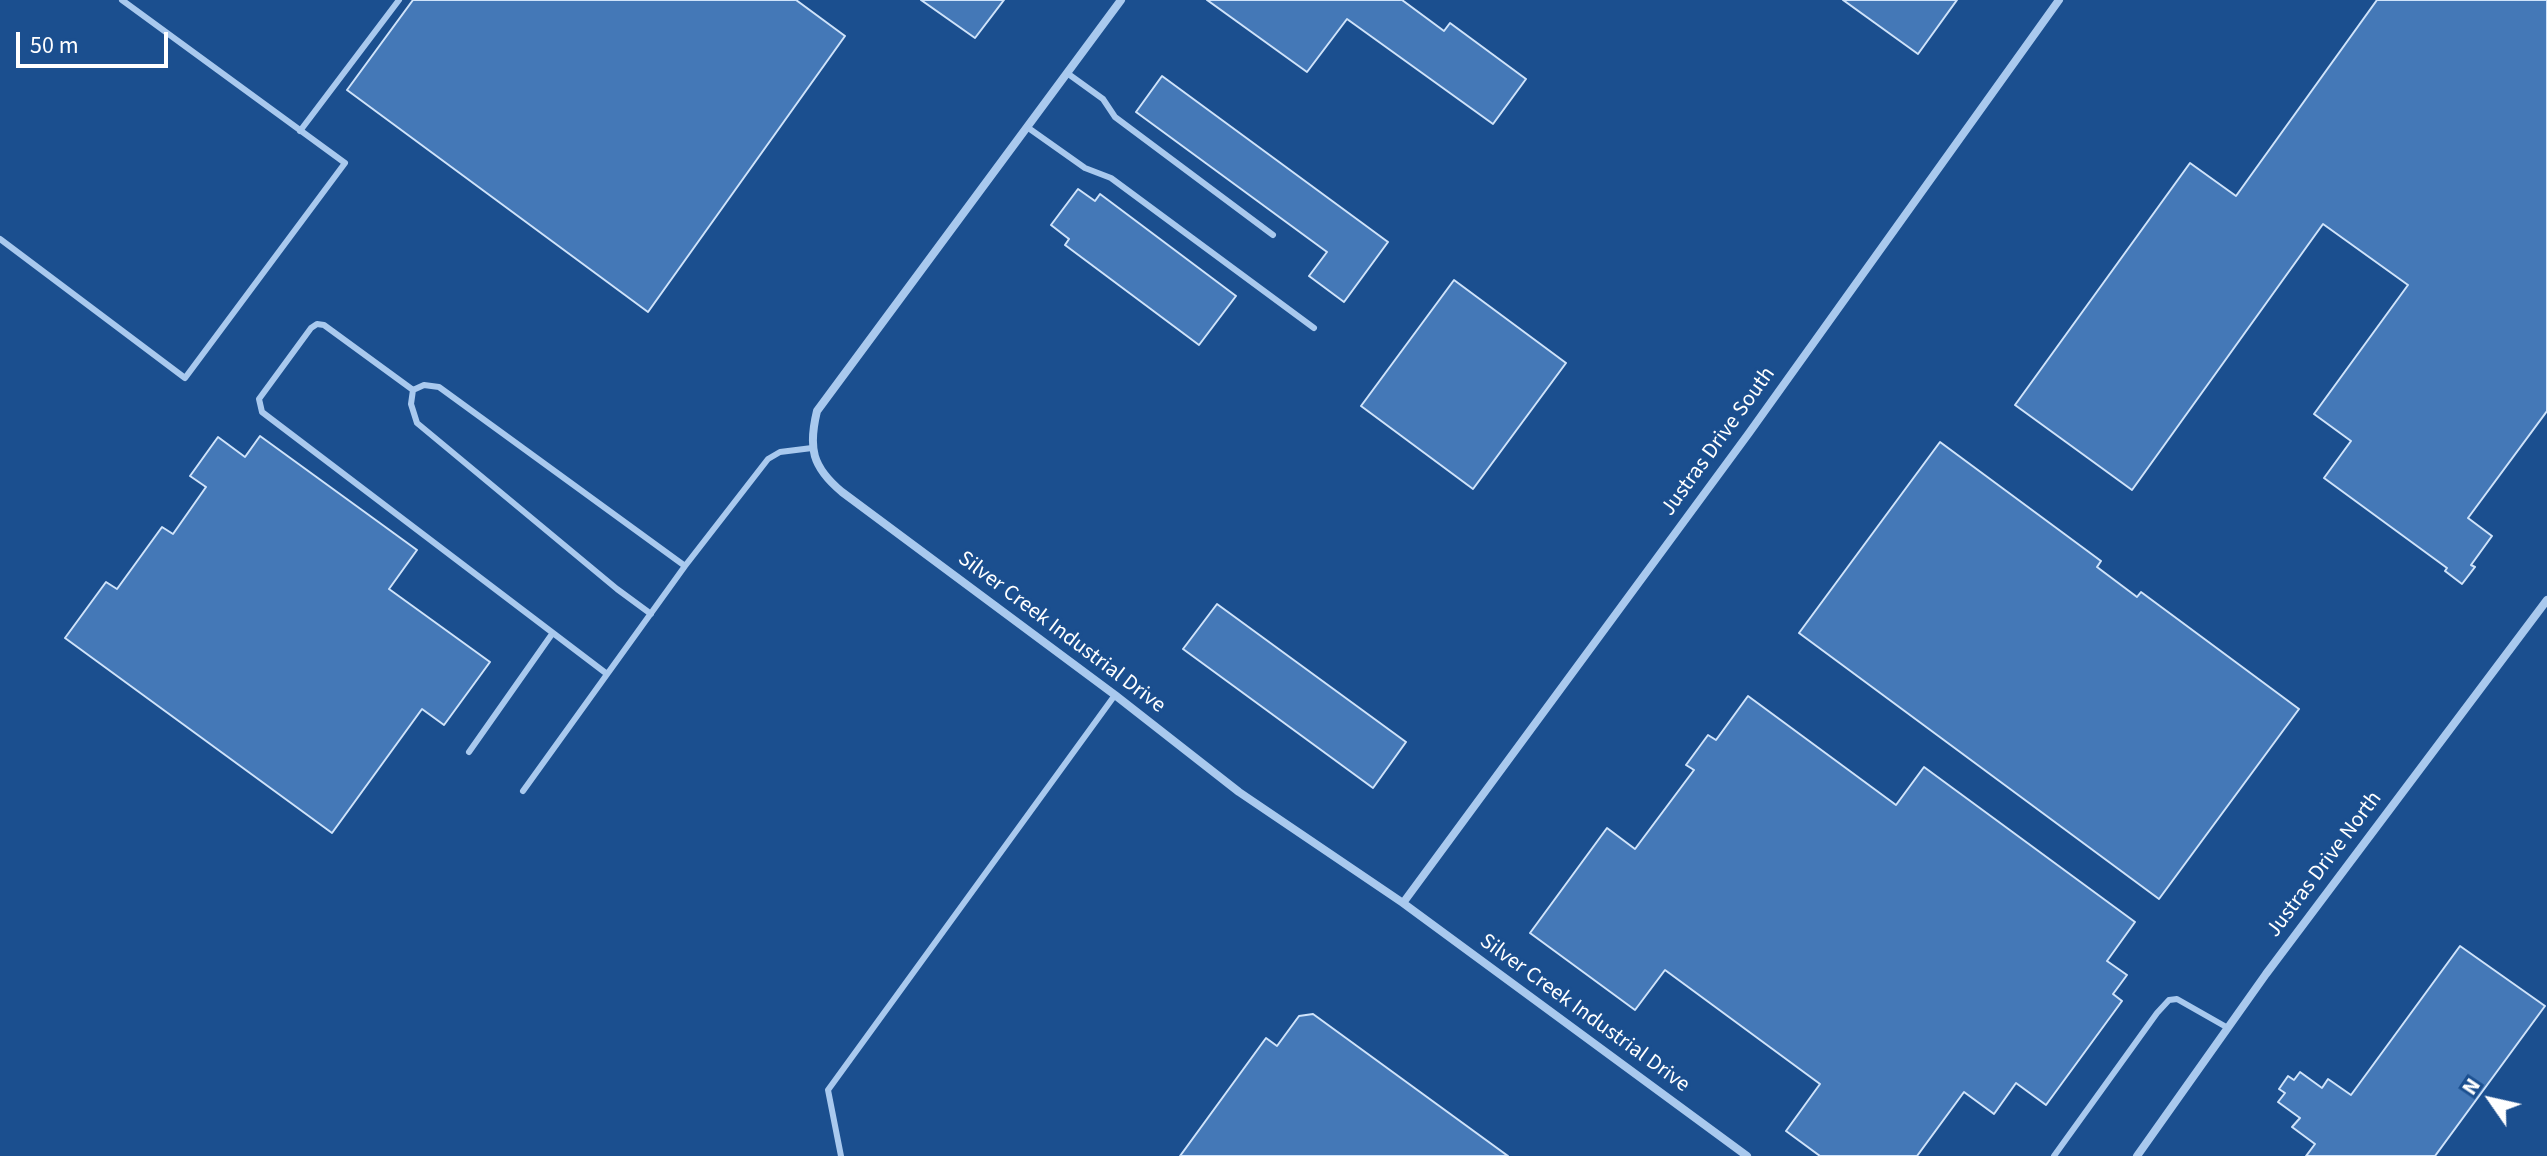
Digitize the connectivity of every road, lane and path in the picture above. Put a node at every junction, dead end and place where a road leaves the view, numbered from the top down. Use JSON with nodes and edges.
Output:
{"nodes":[{"id":1,"x":122,"y":0,"type":"edge"},
{"id":2,"x":399,"y":0,"type":"edge"},
{"id":3,"x":1121,"y":0,"type":"edge"},
{"id":4,"x":2059,"y":0,"type":"edge"},
{"id":5,"x":1067,"y":73,"type":"junction"},
{"id":6,"x":1027,"y":127,"type":"junction"},
{"id":7,"x":300,"y":131,"type":"junction"},
{"id":8,"x":1273,"y":235,"type":"dead end"},
{"id":9,"x":1,"y":240,"type":"edge"},
{"id":10,"x":1314,"y":328,"type":"dead end"},
{"id":11,"x":413,"y":390,"type":"junction"},
{"id":12,"x":812,"y":448,"type":"junction"},
{"id":13,"x":685,"y":566,"type":"junction"},
{"id":14,"x":2547,"y":600,"type":"edge"},
{"id":15,"x":651,"y":614,"type":"junction"},
{"id":16,"x":552,"y":634,"type":"junction"},
{"id":17,"x":607,"y":674,"type":"junction"},
{"id":18,"x":1115,"y":695,"type":"junction"},
{"id":19,"x":469,"y":752,"type":"dead end"},
{"id":20,"x":523,"y":791,"type":"dead end"},
{"id":21,"x":1403,"y":903,"type":"junction"},
{"id":22,"x":2228,"y":1028,"type":"junction"},
{"id":23,"x":841,"y":1156,"type":"edge"},
{"id":24,"x":1747,"y":1156,"type":"edge"},
{"id":25,"x":2054,"y":1156,"type":"edge"},
{"id":26,"x":2137,"y":1156,"type":"edge"}],
"edges":[{"from":1,"to":7,"type":"lane"},
{"from":2,"to":7,"type":"lane"},
{"from":3,"to":5,"type":"street"},
{"from":4,"to":21,"type":"street","name":"Justras Drive South"},
{"from":5,"to":6,"type":"street"},
{"from":5,"to":8,"type":"lane"},
{"from":6,"to":10,"type":"lane"},
{"from":6,"to":12,"type":"street"},
{"from":7,"to":9,"type":"lane"},
{"from":11,"to":13,"type":"lane"},
{"from":11,"to":15,"type":"lane"},
{"from":11,"to":16,"type":"lane"},
{"from":12,"to":13,"type":"lane"},
{"from":12,"to":18,"type":"street","name":"Silver Creek Industrial Drive"},
{"from":13,"to":15,"type":"lane"},
{"from":14,"to":22,"type":"street","name":"Justras Drive North"},
{"from":15,"to":17,"type":"lane"},
{"from":16,"to":17,"type":"lane"},
{"from":16,"to":19,"type":"lane"},
{"from":17,"to":20,"type":"lane"},
{"from":18,"to":21,"type":"street","name":"Silver Creek Industrial Drive"},
{"from":18,"to":23,"type":"lane"},
{"from":21,"to":24,"type":"street","name":"Silver Creek Industrial Drive"},
{"from":22,"to":25,"type":"lane"},
{"from":22,"to":26,"type":"street","name":"Justras Drive North"}]}
